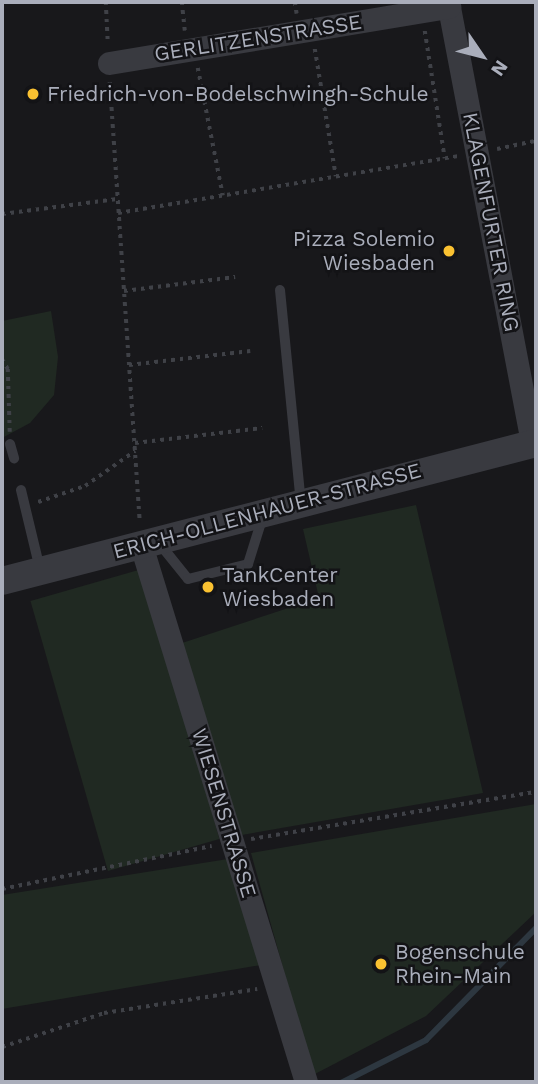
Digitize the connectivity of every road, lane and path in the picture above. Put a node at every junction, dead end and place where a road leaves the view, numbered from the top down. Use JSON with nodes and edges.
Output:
{"nodes":[{"id":1,"x":106,"y":2,"type":"edge"},
{"id":2,"x":181,"y":2,"type":"edge"},
{"id":3,"x":449,"y":4,"type":"edge"},
{"id":4,"x":422,"y":12,"type":"junction"},
{"id":5,"x":312,"y":30,"type":"junction"},
{"id":6,"x":191,"y":50,"type":"junction"},
{"id":7,"x":109,"y":63,"type":"junction"},
{"id":8,"x":536,"y":141,"type":"edge"},
{"id":9,"x":478,"y":153,"type":"junction"},
{"id":10,"x":445,"y":158,"type":"junction"},
{"id":11,"x":336,"y":177,"type":"junction"},
{"id":12,"x":223,"y":196,"type":"junction"},
{"id":13,"x":117,"y":199,"type":"junction"},
{"id":14,"x":2,"y":214,"type":"edge"},
{"id":15,"x":118,"y":214,"type":"junction"},
{"id":16,"x":235,"y":277,"type":"dead end"},
{"id":17,"x":280,"y":290,"type":"dead end"},
{"id":18,"x":124,"y":291,"type":"junction"},
{"id":19,"x":250,"y":351,"type":"dead end"},
{"id":20,"x":2,"y":359,"type":"edge"},
{"id":21,"x":129,"y":365,"type":"junction"},
{"id":22,"x":262,"y":428,"type":"dead end"},
{"id":23,"x":535,"y":442,"type":"edge"},
{"id":24,"x":10,"y":443,"type":"joint"},
{"id":25,"x":134,"y":443,"type":"junction"},
{"id":26,"x":135,"y":451,"type":"junction"},
{"id":27,"x":14,"y":458,"type":"dead end"},
{"id":28,"x":21,"y":490,"type":"dead end"},
{"id":29,"x":37,"y":503,"type":"dead end"},
{"id":30,"x":301,"y":503,"type":"junction"},
{"id":31,"x":264,"y":512,"type":"junction"},
{"id":32,"x":149,"y":543,"type":"junction"},
{"id":33,"x":40,"y":571,"type":"junction"},
{"id":34,"x":2,"y":581,"type":"edge"},
{"id":35,"x":536,"y":792,"type":"edge"},
{"id":36,"x":233,"y":842,"type":"junction"},
{"id":37,"x":2,"y":889,"type":"edge"},
{"id":38,"x":277,"y":986,"type":"junction"},
{"id":39,"x":2,"y":1047,"type":"edge"},
{"id":40,"x":306,"y":1082,"type":"edge"}],
"edges":[{"from":1,"to":7,"type":"path"},
{"from":2,"to":6,"type":"path"},
{"from":3,"to":4,"type":"street","name":"GERLITZENSTRASSE"},
{"from":3,"to":9,"type":"street","name":"KLAGENFURTER RING"},
{"from":4,"to":5,"type":"street","name":"GERLITZENSTRASSE"},
{"from":4,"to":10,"type":"path"},
{"from":5,"to":6,"type":"street","name":"GERLITZENSTRASSE"},
{"from":5,"to":11,"type":"path"},
{"from":6,"to":7,"type":"street","name":"GERLITZENSTRASSE"},
{"from":6,"to":12,"type":"path"},
{"from":7,"to":13,"type":"path"},
{"from":8,"to":9,"type":"path"},
{"from":9,"to":10,"type":"path"},
{"from":9,"to":23,"type":"street","name":"KLAGENFURTER RING"},
{"from":10,"to":11,"type":"path"},
{"from":11,"to":12,"type":"path"},
{"from":12,"to":15,"type":"path"},
{"from":13,"to":14,"type":"path"},
{"from":13,"to":15,"type":"path"},
{"from":15,"to":18,"type":"path"},
{"from":16,"to":18,"type":"path"},
{"from":17,"to":30,"type":"lane"},
{"from":18,"to":21,"type":"path"},
{"from":19,"to":21,"type":"path"},
{"from":20,"to":24,"type":"path"},
{"from":21,"to":25,"type":"path"},
{"from":22,"to":25,"type":"path"},
{"from":23,"to":30,"type":"street","name":"ERICH-OLLENHAUER-STRASSE"},
{"from":24,"to":27,"type":"lane"},
{"from":25,"to":26,"type":"path"},
{"from":26,"to":29,"type":"path"},
{"from":26,"to":32,"type":"path"},
{"from":28,"to":33,"type":"lane"},
{"from":30,"to":31,"type":"street","name":"ERICH-OLLENHAUER-STRASSE"},
{"from":31,"to":32,"type":"street","name":"ERICH-OLLENHAUER-STRASSE"},
{"from":31,"to":32,"type":"lane"},
{"from":32,"to":33,"type":"street","name":"ERICH-OLLENHAUER-STRASSE"},
{"from":32,"to":36,"type":"street","name":"WIESENSTRASSE"},
{"from":33,"to":34,"type":"street","name":"ERICH-OLLENHAUER-STRASSE"},
{"from":35,"to":36,"type":"path"},
{"from":36,"to":37,"type":"path"},
{"from":36,"to":38,"type":"street","name":"WIESENSTRASSE"},
{"from":38,"to":39,"type":"path"},
{"from":38,"to":40,"type":"street","name":"WIESENSTRASSE"}]}
